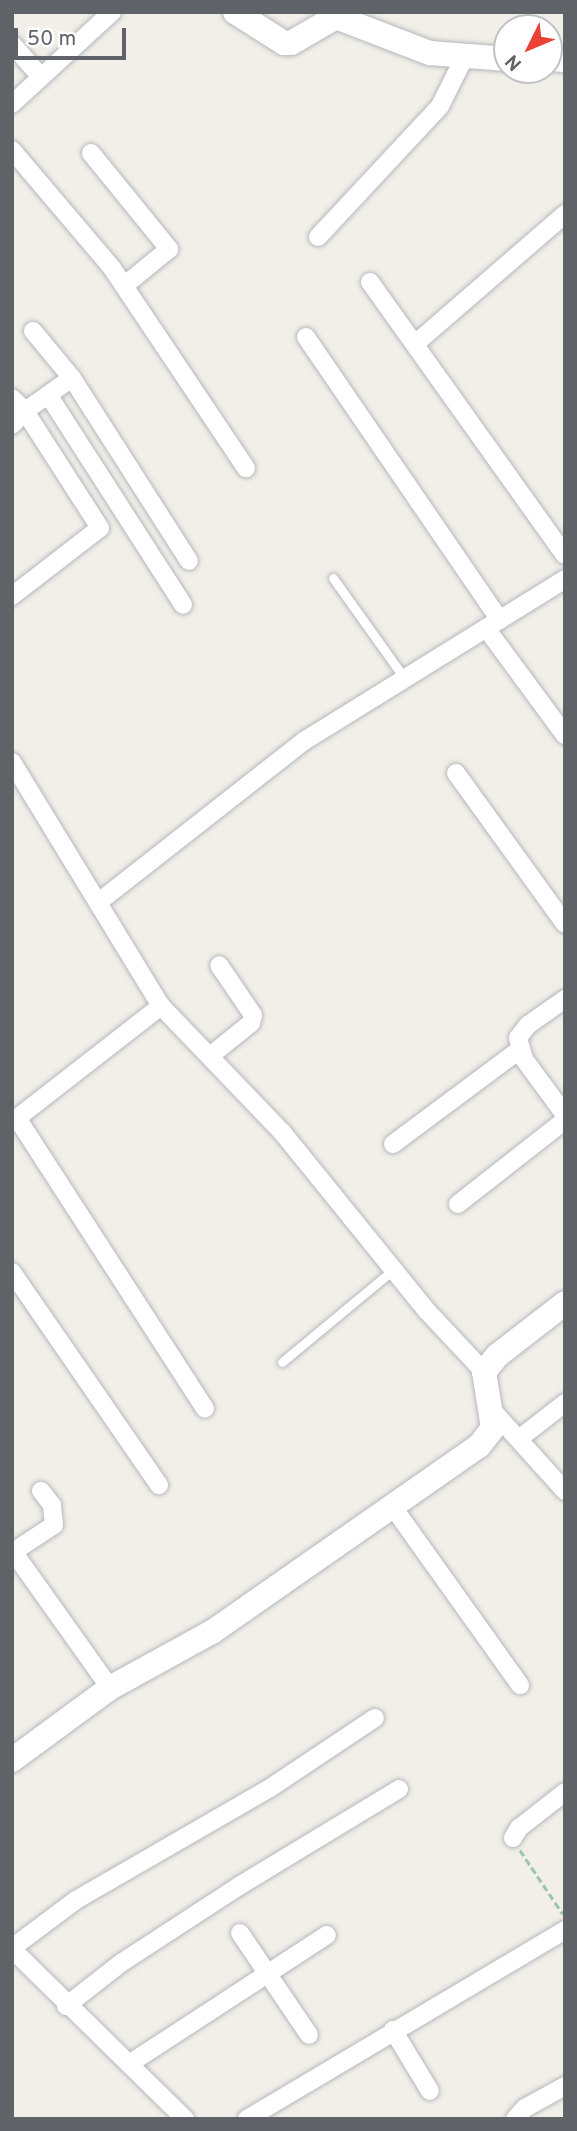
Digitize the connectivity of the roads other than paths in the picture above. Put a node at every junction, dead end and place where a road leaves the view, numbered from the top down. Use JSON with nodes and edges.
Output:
{"nodes":[{"id":1,"x":112,"y":12,"type":"edge"},
{"id":2,"x":235,"y":12,"type":"edge"},
{"id":3,"x":331,"y":15,"type":"edge"},
{"id":4,"x":12,"y":44,"type":"edge"},
{"id":5,"x":464,"y":58,"type":"junction"},
{"id":6,"x":493,"y":59,"type":"edge"},
{"id":7,"x":41,"y":76,"type":"junction"},
{"id":8,"x":12,"y":103,"type":"edge"},
{"id":9,"x":12,"y":150,"type":"edge"},
{"id":10,"x":91,"y":153,"type":"dead end"},
{"id":11,"x":565,"y":214,"type":"edge"},
{"id":12,"x":318,"y":237,"type":"dead end"},
{"id":13,"x":370,"y":282,"type":"dead end"},
{"id":14,"x":124,"y":285,"type":"junction"},
{"id":15,"x":33,"y":331,"type":"dead end"},
{"id":16,"x":306,"y":337,"type":"dead end"},
{"id":17,"x":415,"y":344,"type":"junction"},
{"id":18,"x":72,"y":378,"type":"junction"},
{"id":19,"x":48,"y":396,"type":"junction"},
{"id":20,"x":19,"y":405,"type":"edge"},
{"id":21,"x":12,"y":425,"type":"edge"},
{"id":22,"x":246,"y":468,"type":"dead end"},
{"id":23,"x":565,"y":555,"type":"edge"},
{"id":24,"x":189,"y":561,"type":"dead end"},
{"id":25,"x":332,"y":578,"type":"dead end"},
{"id":26,"x":565,"y":579,"type":"edge"},
{"id":27,"x":12,"y":596,"type":"edge"},
{"id":28,"x":183,"y":605,"type":"dead end"},
{"id":29,"x":493,"y":624,"type":"junction"},
{"id":30,"x":405,"y":679,"type":"junction"},
{"id":31,"x":565,"y":735,"type":"edge"},
{"id":32,"x":12,"y":762,"type":"edge"},
{"id":33,"x":456,"y":773,"type":"dead end"},
{"id":34,"x":100,"y":901,"type":"junction"},
{"id":35,"x":565,"y":923,"type":"edge"},
{"id":36,"x":219,"y":965,"type":"dead end"},
{"id":37,"x":565,"y":999,"type":"edge"},
{"id":38,"x":161,"y":1006,"type":"junction"},
{"id":39,"x":519,"y":1049,"type":"junction"},
{"id":40,"x":210,"y":1056,"type":"junction"},
{"id":41,"x":565,"y":1115,"type":"edge"},
{"id":42,"x":15,"y":1120,"type":"edge"},
{"id":43,"x":565,"y":1120,"type":"edge"},
{"id":44,"x":393,"y":1144,"type":"dead end"},
{"id":45,"x":458,"y":1204,"type":"dead end"},
{"id":46,"x":394,"y":1268,"type":"junction"},
{"id":47,"x":12,"y":1272,"type":"edge"},
{"id":48,"x":565,"y":1303,"type":"edge"},
{"id":49,"x":282,"y":1362,"type":"dead end"},
{"id":50,"x":484,"y":1372,"type":"junction"},
{"id":51,"x":565,"y":1403,"type":"edge"},
{"id":52,"x":205,"y":1409,"type":"dead end"},
{"id":53,"x":492,"y":1410,"type":"junction"},
{"id":54,"x":520,"y":1438,"type":"junction"},
{"id":55,"x":561,"y":1480,"type":"edge"},
{"id":56,"x":159,"y":1485,"type":"dead end"},
{"id":57,"x":41,"y":1491,"type":"dead end"},
{"id":58,"x":393,"y":1507,"type":"junction"},
{"id":59,"x":13,"y":1551,"type":"edge"},
{"id":60,"x":520,"y":1685,"type":"dead end"},
{"id":61,"x":110,"y":1688,"type":"junction"},
{"id":62,"x":376,"y":1718,"type":"dead end"},
{"id":63,"x":12,"y":1760,"type":"edge"},
{"id":64,"x":399,"y":1789,"type":"dead end"},
{"id":65,"x":565,"y":1792,"type":"edge"},
{"id":66,"x":513,"y":1838,"type":"road end"},
{"id":67,"x":565,"y":1930,"type":"edge"},
{"id":68,"x":240,"y":1933,"type":"dead end"},
{"id":69,"x":327,"y":1935,"type":"dead end"},
{"id":70,"x":14,"y":1957,"type":"edge"},
{"id":71,"x":265,"y":1975,"type":"junction"},
{"id":72,"x":66,"y":2006,"type":"junction"},
{"id":73,"x":393,"y":2030,"type":"junction"},
{"id":74,"x":309,"y":2035,"type":"dead end"},
{"id":75,"x":129,"y":2064,"type":"junction"},
{"id":76,"x":565,"y":2086,"type":"edge"},
{"id":77,"x":430,"y":2091,"type":"dead end"},
{"id":78,"x":185,"y":2119,"type":"edge"},
{"id":79,"x":247,"y":2119,"type":"edge"},
{"id":80,"x":515,"y":2119,"type":"edge"}],
"edges":[{"from":1,"to":7,"type":"street"},
{"from":2,"to":3,"type":"main road"},
{"from":3,"to":5,"type":"main road"},
{"from":4,"to":7,"type":"street"},
{"from":5,"to":6,"type":"main road"},
{"from":5,"to":12,"type":"street"},
{"from":7,"to":8,"type":"street"},
{"from":9,"to":14,"type":"street"},
{"from":10,"to":14,"type":"street"},
{"from":11,"to":17,"type":"street"},
{"from":13,"to":17,"type":"street"},
{"from":14,"to":22,"type":"street"},
{"from":15,"to":18,"type":"street"},
{"from":16,"to":29,"type":"street"},
{"from":17,"to":23,"type":"street"},
{"from":18,"to":19,"type":"street"},
{"from":18,"to":24,"type":"street"},
{"from":19,"to":20,"type":"street"},
{"from":19,"to":28,"type":"street"},
{"from":20,"to":21,"type":"street"},
{"from":20,"to":27,"type":"street"},
{"from":25,"to":30,"type":"lane"},
{"from":26,"to":29,"type":"street"},
{"from":29,"to":30,"type":"street"},
{"from":29,"to":31,"type":"street"},
{"from":30,"to":34,"type":"street"},
{"from":32,"to":34,"type":"street"},
{"from":33,"to":35,"type":"street"},
{"from":34,"to":38,"type":"street"},
{"from":36,"to":40,"type":"street"},
{"from":37,"to":39,"type":"street"},
{"from":38,"to":40,"type":"street"},
{"from":38,"to":42,"type":"street"},
{"from":39,"to":41,"type":"street"},
{"from":39,"to":44,"type":"street"},
{"from":40,"to":46,"type":"street"},
{"from":42,"to":52,"type":"street"},
{"from":43,"to":45,"type":"street"},
{"from":46,"to":49,"type":"lane"},
{"from":46,"to":50,"type":"street"},
{"from":47,"to":56,"type":"street"},
{"from":48,"to":50,"type":"main road"},
{"from":50,"to":53,"type":"main road"},
{"from":51,"to":54,"type":"street"},
{"from":53,"to":54,"type":"street"},
{"from":53,"to":58,"type":"main road"},
{"from":54,"to":55,"type":"street"},
{"from":57,"to":59,"type":"street"},
{"from":58,"to":60,"type":"street"},
{"from":58,"to":61,"type":"main road"},
{"from":59,"to":61,"type":"street"},
{"from":61,"to":63,"type":"main road"},
{"from":62,"to":70,"type":"street"},
{"from":64,"to":72,"type":"street"},
{"from":65,"to":66,"type":"street"},
{"from":67,"to":73,"type":"street"},
{"from":68,"to":71,"type":"street"},
{"from":69,"to":71,"type":"street"},
{"from":70,"to":72,"type":"street"},
{"from":71,"to":74,"type":"street"},
{"from":71,"to":75,"type":"street"},
{"from":72,"to":75,"type":"street"},
{"from":73,"to":77,"type":"street"},
{"from":73,"to":79,"type":"street"},
{"from":75,"to":78,"type":"street"},
{"from":76,"to":80,"type":"street"}]}
